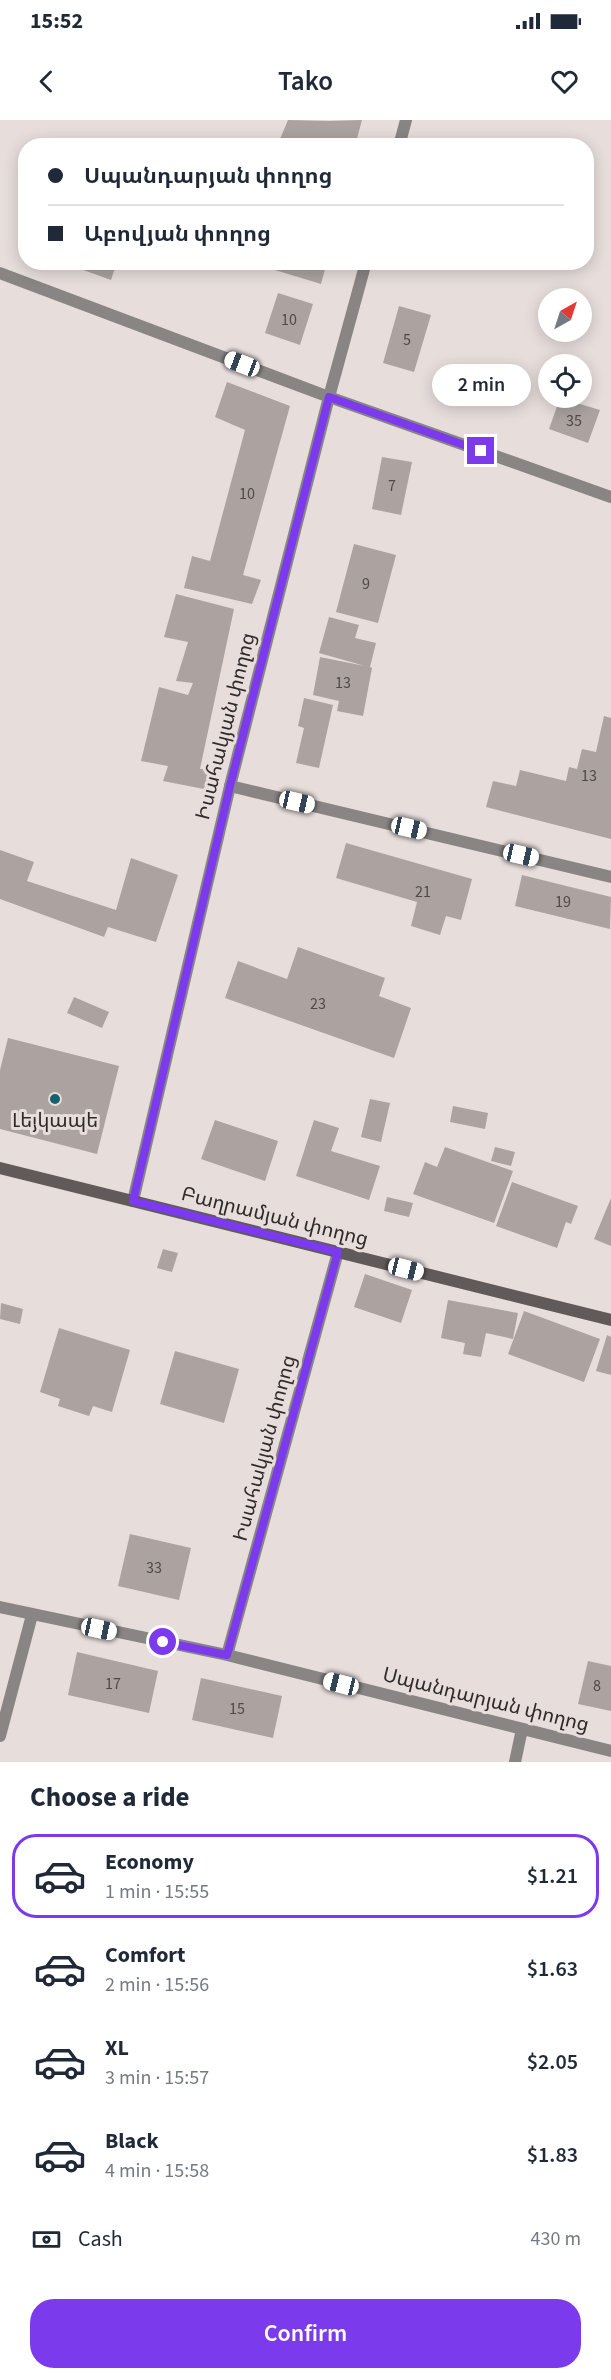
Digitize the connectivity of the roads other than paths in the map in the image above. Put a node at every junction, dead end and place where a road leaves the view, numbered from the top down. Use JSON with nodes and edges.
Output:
{"nodes":[{"id":1,"x":406,"y":120,"type":"edge"},
{"id":2,"x":401,"y":138,"type":"edge"},
{"id":3,"x":364,"y":270,"type":"edge"},
{"id":4,"x":0,"y":273,"type":"edge"},
{"id":5,"x":329,"y":397,"type":"junction"},
{"id":6,"x":611,"y":497,"type":"edge"},
{"id":7,"x":230,"y":786,"type":"junction"},
{"id":8,"x":611,"y":877,"type":"edge"},
{"id":9,"x":0,"y":1168,"type":"edge"},
{"id":10,"x":133,"y":1201,"type":"junction"},
{"id":11,"x":338,"y":1252,"type":"junction"},
{"id":12,"x":611,"y":1320,"type":"edge"},
{"id":13,"x":0,"y":1607,"type":"edge"},
{"id":14,"x":32,"y":1615,"type":"junction"},
{"id":15,"x":227,"y":1655,"type":"junction"},
{"id":16,"x":522,"y":1729,"type":"junction"},
{"id":17,"x":0,"y":1736,"type":"edge"},
{"id":18,"x":611,"y":1751,"type":"edge"},
{"id":19,"x":515,"y":1762,"type":"edge"}],
"edges":[{"from":1,"to":2,"type":"street"},
{"from":3,"to":5,"type":"street","name":"Իսահակյան փողոց"},
{"from":4,"to":5,"type":"street"},
{"from":5,"to":6,"type":"street"},
{"from":5,"to":7,"type":"street","name":"Իսահակյան փողոց"},
{"from":7,"to":8,"type":"street"},
{"from":7,"to":10,"type":"street","name":"Իսահակյան փողոց"},
{"from":9,"to":10,"type":"main road","name":"Բաղրամյան փողոց"},
{"from":10,"to":11,"type":"main road","name":"Բաղրամյան փողոց"},
{"from":11,"to":12,"type":"main road","name":"Բաղրամյան փողոց"},
{"from":11,"to":15,"type":"street","name":"Իսահակյան փողոց"},
{"from":13,"to":14,"type":"street","name":"Սպանդարյան փողոց"},
{"from":14,"to":15,"type":"street","name":"Սպանդարյան փողոց"},
{"from":14,"to":17,"type":"street"},
{"from":15,"to":16,"type":"street","name":"Սպանդարյան փողոց"},
{"from":16,"to":18,"type":"street","name":"Սպանդարյան փողոց"},
{"from":16,"to":19,"type":"street"}]}
